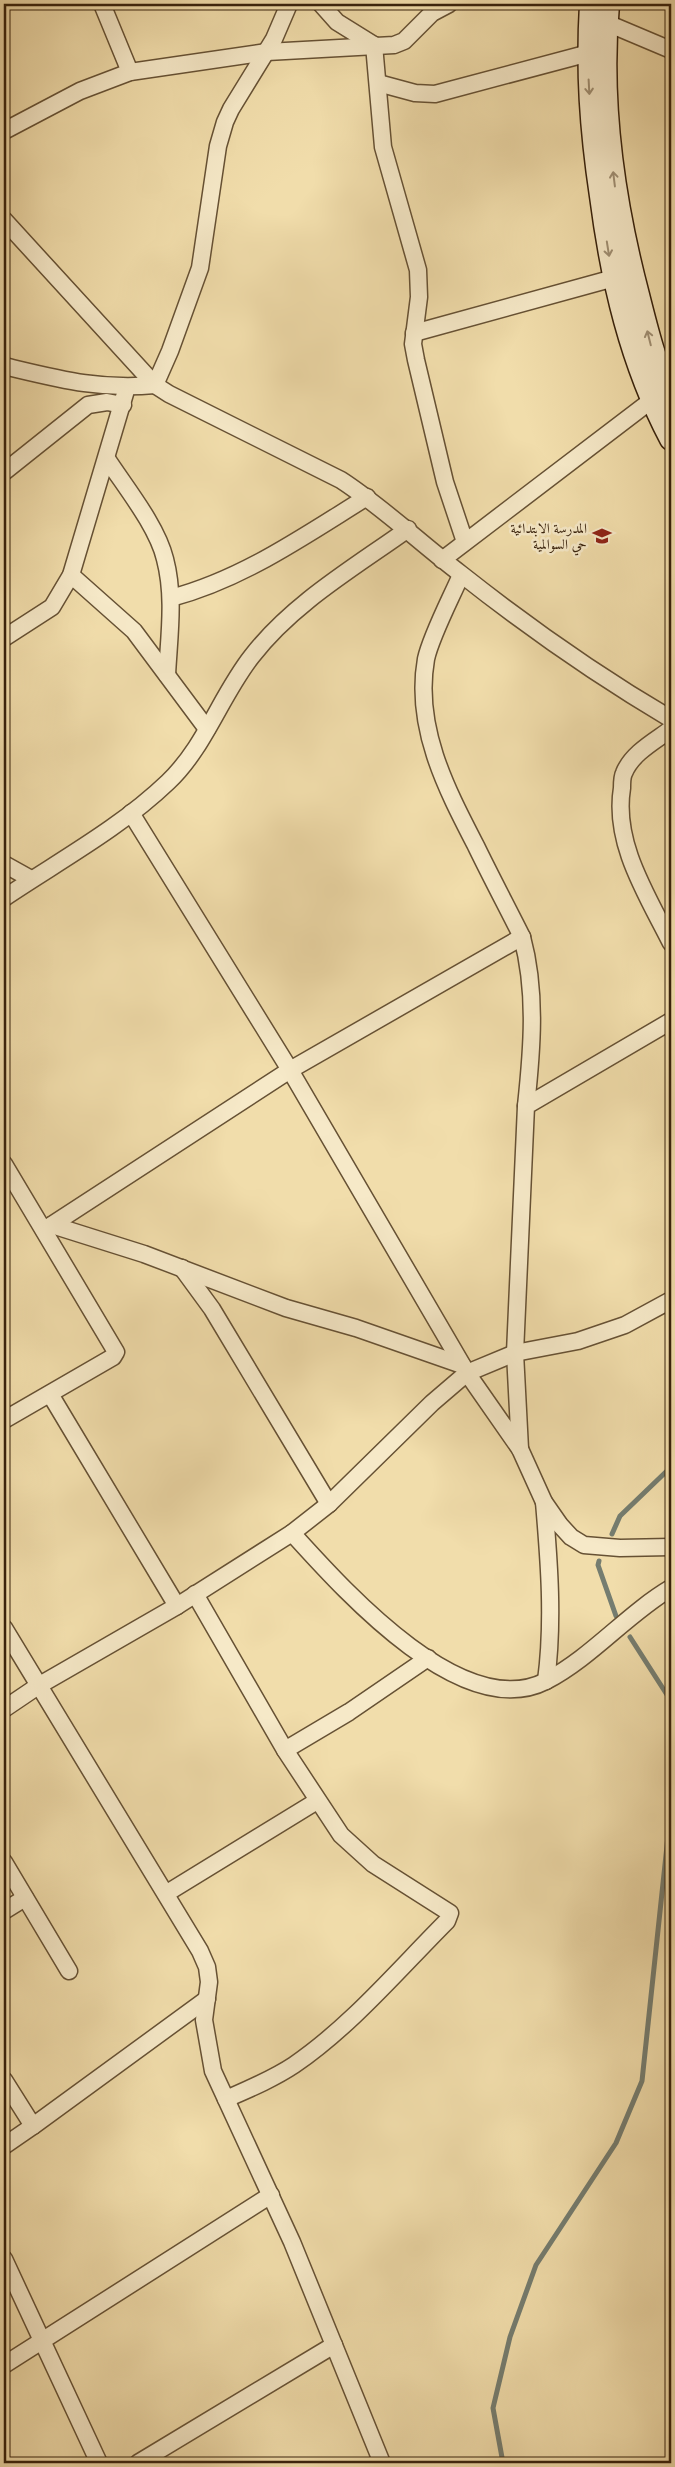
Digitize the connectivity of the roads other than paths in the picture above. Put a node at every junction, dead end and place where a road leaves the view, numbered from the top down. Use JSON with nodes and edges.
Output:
{"nodes":[{"id":1,"x":102,"y":4,"type":"edge"},
{"id":2,"x":289,"y":4,"type":"edge"},
{"id":3,"x":321,"y":4,"type":"edge"},
{"id":4,"x":449,"y":4,"type":"edge"},
{"id":5,"x":591,"y":4,"type":"edge"},
{"id":6,"x":608,"y":13,"type":"edge"},
{"id":7,"x":374,"y":45,"type":"junction"},
{"id":8,"x":671,"y":50,"type":"edge"},
{"id":9,"x":267,"y":52,"type":"junction"},
{"id":10,"x":589,"y":53,"type":"junction"},
{"id":11,"x":130,"y":72,"type":"junction"},
{"id":12,"x":378,"y":83,"type":"junction"},
{"id":13,"x":4,"y":131,"type":"edge"},
{"id":14,"x":4,"y":220,"type":"edge"},
{"id":15,"x":614,"y":278,"type":"junction"},
{"id":16,"x":414,"y":333,"type":"junction"},
{"id":17,"x":4,"y":366,"type":"edge"},
{"id":18,"x":156,"y":384,"type":"junction"},
{"id":19,"x":664,"y":384,"type":"edge"},
{"id":20,"x":127,"y":387,"type":"junction"},
{"id":21,"x":123,"y":405,"type":"junction"},
{"id":22,"x":671,"y":439,"type":"edge"},
{"id":23,"x":107,"y":459,"type":"junction"},
{"id":24,"x":4,"y":472,"type":"edge"},
{"id":25,"x":367,"y":497,"type":"junction"},
{"id":26,"x":408,"y":529,"type":"junction"},
{"id":27,"x":465,"y":542,"type":"junction"},
{"id":28,"x":442,"y":560,"type":"junction"},
{"id":29,"x":71,"y":575,"type":"junction"},
{"id":30,"x":461,"y":575,"type":"junction"},
{"id":31,"x":171,"y":598,"type":"junction"},
{"id":32,"x":4,"y":638,"type":"edge"},
{"id":33,"x":167,"y":675,"type":"junction"},
{"id":34,"x":671,"y":719,"type":"edge"},
{"id":35,"x":671,"y":729,"type":"edge"},
{"id":36,"x":207,"y":730,"type":"junction"},
{"id":37,"x":131,"y":813,"type":"junction"},
{"id":38,"x":4,"y":864,"type":"edge"},
{"id":39,"x":31,"y":879,"type":"junction"},
{"id":40,"x":4,"y":898,"type":"edge"},
{"id":41,"x":522,"y":938,"type":"junction"},
{"id":42,"x":671,"y":942,"type":"edge"},
{"id":43,"x":671,"y":1021,"type":"edge"},
{"id":44,"x":290,"y":1070,"type":"junction"},
{"id":45,"x":526,"y":1106,"type":"junction"},
{"id":46,"x":4,"y":1164,"type":"edge"},
{"id":47,"x":48,"y":1227,"type":"junction"},
{"id":48,"x":182,"y":1268,"type":"junction"},
{"id":49,"x":671,"y":1300,"type":"edge"},
{"id":50,"x":515,"y":1353,"type":"junction"},
{"id":51,"x":464,"y":1369,"type":"junction"},
{"id":52,"x":50,"y":1394,"type":"junction"},
{"id":53,"x":4,"y":1420,"type":"edge"},
{"id":54,"x":520,"y":1449,"type":"junction"},
{"id":55,"x":544,"y":1502,"type":"junction"},
{"id":56,"x":329,"y":1504,"type":"junction"},
{"id":57,"x":292,"y":1533,"type":"junction"},
{"id":58,"x":671,"y":1547,"type":"edge"},
{"id":59,"x":671,"y":1588,"type":"edge"},
{"id":60,"x":195,"y":1594,"type":"junction"},
{"id":61,"x":177,"y":1606,"type":"junction"},
{"id":62,"x":4,"y":1628,"type":"edge"},
{"id":63,"x":428,"y":1658,"type":"junction"},
{"id":64,"x":546,"y":1680,"type":"junction"},
{"id":65,"x":38,"y":1686,"type":"junction"},
{"id":66,"x":4,"y":1709,"type":"edge"},
{"id":67,"x":285,"y":1750,"type":"junction"},
{"id":68,"x":317,"y":1801,"type":"junction"},
{"id":69,"x":4,"y":1862,"type":"edge"},
{"id":70,"x":167,"y":1893,"type":"junction"},
{"id":71,"x":25,"y":1898,"type":"junction"},
{"id":72,"x":4,"y":1911,"type":"edge"},
{"id":73,"x":70,"y":1971,"type":"dead end"},
{"id":74,"x":207,"y":1999,"type":"junction"},
{"id":75,"x":4,"y":2080,"type":"edge"},
{"id":76,"x":226,"y":2099,"type":"junction"},
{"id":77,"x":33,"y":2126,"type":"junction"},
{"id":78,"x":4,"y":2146,"type":"edge"},
{"id":79,"x":270,"y":2196,"type":"junction"},
{"id":80,"x":4,"y":2259,"type":"edge"},
{"id":81,"x":42,"y":2341,"type":"junction"},
{"id":82,"x":334,"y":2345,"type":"junction"},
{"id":83,"x":4,"y":2365,"type":"edge"},
{"id":84,"x":99,"y":2463,"type":"edge"},
{"id":85,"x":138,"y":2463,"type":"edge"},
{"id":86,"x":382,"y":2463,"type":"edge"}],
"edges":[{"from":1,"to":11,"type":"street"},
{"from":2,"to":9,"type":"street"},
{"from":3,"to":7,"type":"street"},
{"from":4,"to":7,"type":"street"},
{"from":5,"to":10,"type":"main road"},
{"from":6,"to":8,"type":"street"},
{"from":19,"to":6,"type":"main road","one_way":true},
{"from":7,"to":9,"type":"street"},
{"from":7,"to":12,"type":"street"},
{"from":9,"to":11,"type":"street"},
{"from":9,"to":18,"type":"street"},
{"from":10,"to":12,"type":"street"},
{"from":10,"to":15,"type":"main road","one_way":true},
{"from":11,"to":13,"type":"street"},
{"from":12,"to":16,"type":"street"},
{"from":14,"to":18,"type":"street"},
{"from":15,"to":16,"type":"street"},
{"from":15,"to":19,"type":"main road"},
{"from":16,"to":27,"type":"street"},
{"from":17,"to":20,"type":"street"},
{"from":18,"to":20,"type":"street"},
{"from":18,"to":25,"type":"street"},
{"from":19,"to":22,"type":"main road"},
{"from":19,"to":27,"type":"street"},
{"from":20,"to":21,"type":"street"},
{"from":21,"to":23,"type":"street"},
{"from":21,"to":24,"type":"street"},
{"from":23,"to":29,"type":"street"},
{"from":23,"to":31,"type":"street"},
{"from":25,"to":26,"type":"street"},
{"from":25,"to":31,"type":"street"},
{"from":26,"to":28,"type":"street"},
{"from":26,"to":36,"type":"street"},
{"from":27,"to":28,"type":"street"},
{"from":28,"to":30,"type":"street"},
{"from":29,"to":32,"type":"street"},
{"from":29,"to":33,"type":"street"},
{"from":30,"to":34,"type":"street"},
{"from":30,"to":41,"type":"street"},
{"from":31,"to":33,"type":"street"},
{"from":33,"to":36,"type":"street"},
{"from":35,"to":42,"type":"street"},
{"from":36,"to":37,"type":"street"},
{"from":37,"to":39,"type":"street"},
{"from":37,"to":44,"type":"street"},
{"from":38,"to":39,"type":"street"},
{"from":39,"to":40,"type":"street"},
{"from":41,"to":44,"type":"street"},
{"from":41,"to":45,"type":"street"},
{"from":43,"to":45,"type":"street"},
{"from":44,"to":47,"type":"street"},
{"from":44,"to":51,"type":"street"},
{"from":45,"to":50,"type":"street"},
{"from":46,"to":47,"type":"street"},
{"from":47,"to":48,"type":"street"},
{"from":47,"to":52,"type":"street"},
{"from":48,"to":51,"type":"street"},
{"from":48,"to":56,"type":"street"},
{"from":49,"to":50,"type":"street"},
{"from":50,"to":51,"type":"street"},
{"from":50,"to":54,"type":"street"},
{"from":51,"to":54,"type":"street"},
{"from":51,"to":56,"type":"street"},
{"from":52,"to":53,"type":"street"},
{"from":52,"to":61,"type":"street"},
{"from":54,"to":55,"type":"street"},
{"from":55,"to":58,"type":"street"},
{"from":55,"to":64,"type":"street"},
{"from":56,"to":57,"type":"street"},
{"from":57,"to":60,"type":"street"},
{"from":57,"to":63,"type":"street"},
{"from":59,"to":64,"type":"street"},
{"from":60,"to":61,"type":"street"},
{"from":60,"to":67,"type":"street"},
{"from":61,"to":65,"type":"street"},
{"from":62,"to":65,"type":"street"},
{"from":63,"to":64,"type":"street"},
{"from":63,"to":67,"type":"street"},
{"from":65,"to":66,"type":"street"},
{"from":65,"to":70,"type":"street"},
{"from":67,"to":68,"type":"street"},
{"from":68,"to":70,"type":"street"},
{"from":68,"to":76,"type":"street"},
{"from":69,"to":71,"type":"street"},
{"from":70,"to":74,"type":"street"},
{"from":71,"to":72,"type":"street"},
{"from":71,"to":73,"type":"street"},
{"from":74,"to":76,"type":"street"},
{"from":74,"to":77,"type":"street"},
{"from":75,"to":77,"type":"street"},
{"from":76,"to":79,"type":"street"},
{"from":77,"to":78,"type":"street"},
{"from":79,"to":81,"type":"street"},
{"from":79,"to":82,"type":"street"},
{"from":80,"to":81,"type":"street"},
{"from":81,"to":83,"type":"street"},
{"from":81,"to":84,"type":"street"},
{"from":82,"to":85,"type":"street"},
{"from":82,"to":86,"type":"street"}]}
